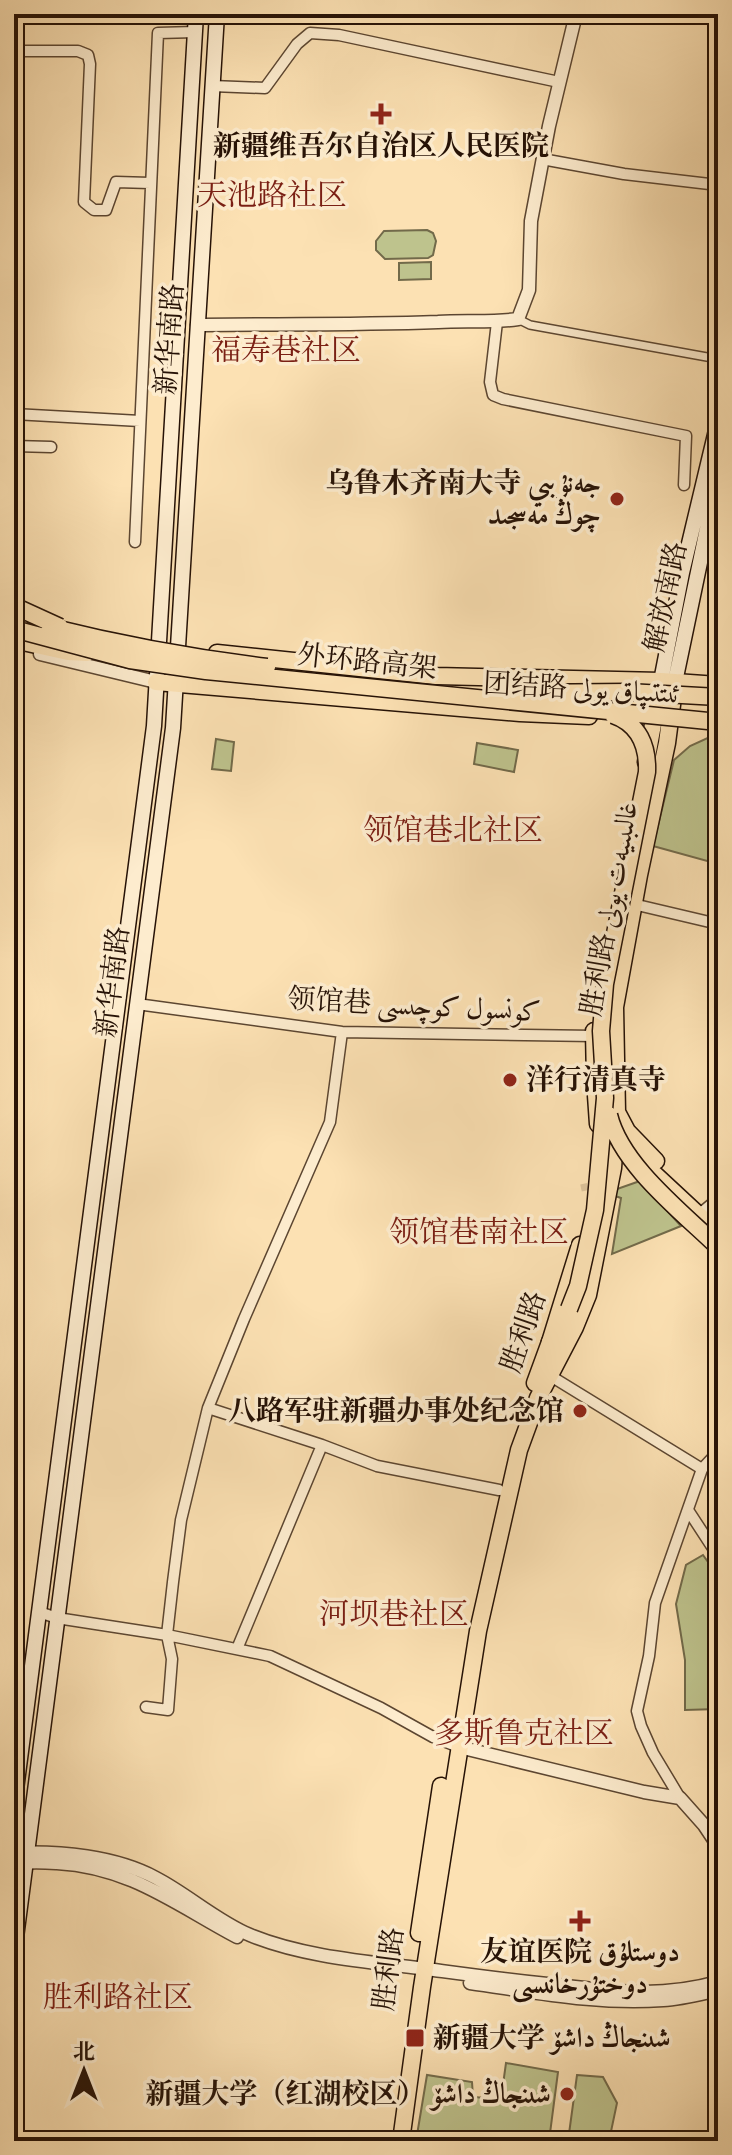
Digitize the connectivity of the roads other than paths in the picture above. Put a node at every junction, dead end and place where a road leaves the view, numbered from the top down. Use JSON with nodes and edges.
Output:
{"nodes":[{"id":1,"x":196,"y":14,"type":"edge"},
{"id":2,"x":217,"y":14,"type":"edge"},
{"id":3,"x":576,"y":14,"type":"edge"},
{"id":4,"x":195,"y":32,"type":"junction"},
{"id":5,"x":14,"y":51,"type":"edge"},
{"id":6,"x":559,"y":82,"type":"junction"},
{"id":7,"x":212,"y":86,"type":"junction"},
{"id":8,"x":542,"y":159,"type":"junction"},
{"id":9,"x":150,"y":183,"type":"junction"},
{"id":10,"x":718,"y":185,"type":"edge"},
{"id":11,"x":518,"y":319,"type":"junction"},
{"id":12,"x":497,"y":322,"type":"junction"},
{"id":13,"x":197,"y":325,"type":"junction"},
{"id":14,"x":718,"y":359,"type":"edge"},
{"id":15,"x":14,"y":414,"type":"edge"},
{"id":16,"x":140,"y":421,"type":"junction"},
{"id":17,"x":718,"y":422,"type":"edge"},
{"id":18,"x":14,"y":446,"type":"edge"},
{"id":19,"x":51,"y":447,"type":"dead end"},
{"id":20,"x":718,"y":476,"type":"edge"},
{"id":21,"x":684,"y":485,"type":"dead end"},
{"id":22,"x":135,"y":542,"type":"dead end"},
{"id":23,"x":14,"y":606,"type":"edge"},
{"id":24,"x":14,"y":612,"type":"edge"},
{"id":25,"x":14,"y":619,"type":"edge"},
{"id":26,"x":14,"y":629,"type":"edge"},
{"id":27,"x":73,"y":633,"type":"junction"},
{"id":28,"x":14,"y":640,"type":"edge"},
{"id":29,"x":159,"y":645,"type":"junction"},
{"id":30,"x":14,"y":647,"type":"edge"},
{"id":31,"x":178,"y":649,"type":"junction"},
{"id":32,"x":107,"y":654,"type":"junction"},
{"id":33,"x":668,"y":681,"type":"junction"},
{"id":34,"x":156,"y":682,"type":"junction"},
{"id":35,"x":175,"y":685,"type":"junction"},
{"id":36,"x":718,"y":685,"type":"edge"},
{"id":37,"x":518,"y":693,"type":"junction"},
{"id":38,"x":718,"y":697,"type":"edge"},
{"id":39,"x":592,"y":711,"type":"junction"},
{"id":40,"x":718,"y":712,"type":"edge"},
{"id":41,"x":662,"y":720,"type":"junction"},
{"id":42,"x":718,"y":722,"type":"edge"},
{"id":43,"x":133,"y":884,"type":"junction"},
{"id":44,"x":152,"y":886,"type":"junction"},
{"id":45,"x":633,"y":904,"type":"junction"},
{"id":46,"x":718,"y":924,"type":"edge"},
{"id":47,"x":137,"y":1004,"type":"junction"},
{"id":48,"x":342,"y":1032,"type":"junction"},
{"id":49,"x":594,"y":1036,"type":"junction"},
{"id":50,"x":605,"y":1098,"type":"junction"},
{"id":51,"x":617,"y":1112,"type":"junction"},
{"id":52,"x":598,"y":1121,"type":"junction"},
{"id":53,"x":616,"y":1139,"type":"junction"},
{"id":54,"x":711,"y":1211,"type":"edge"},
{"id":55,"x":718,"y":1233,"type":"edge"},
{"id":56,"x":718,"y":1247,"type":"edge"},
{"id":57,"x":550,"y":1342,"type":"junction"},
{"id":58,"x":549,"y":1375,"type":"junction"},
{"id":59,"x":208,"y":1408,"type":"junction"},
{"id":60,"x":322,"y":1445,"type":"junction"},
{"id":61,"x":718,"y":1452,"type":"edge"},
{"id":62,"x":702,"y":1469,"type":"junction"},
{"id":63,"x":499,"y":1490,"type":"junction"},
{"id":64,"x":688,"y":1510,"type":"junction"},
{"id":65,"x":718,"y":1556,"type":"edge"},
{"id":66,"x":39,"y":1612,"type":"junction"},
{"id":67,"x":57,"y":1618,"type":"junction"},
{"id":68,"x":167,"y":1635,"type":"junction"},
{"id":69,"x":237,"y":1649,"type":"junction"},
{"id":70,"x":146,"y":1707,"type":"dead end"},
{"id":71,"x":454,"y":1745,"type":"junction"},
{"id":72,"x":680,"y":1798,"type":"junction"},
{"id":73,"x":14,"y":1805,"type":"edge"},
{"id":74,"x":718,"y":1846,"type":"edge"},
{"id":75,"x":20,"y":1858,"type":"edge"},
{"id":76,"x":14,"y":1953,"type":"edge"},
{"id":77,"x":419,"y":1972,"type":"junction"},
{"id":78,"x":718,"y":1982,"type":"edge"},
{"id":79,"x":718,"y":1990,"type":"edge"},
{"id":80,"x":718,"y":2124,"type":"edge"},
{"id":81,"x":393,"y":2141,"type":"edge"},
{"id":82,"x":401,"y":2141,"type":"edge"},
{"id":83,"x":715,"y":2141,"type":"edge"}],
"edges":[{"from":1,"to":4,"type":"main road","name":"新华南路"},
{"from":2,"to":7,"type":"main road","name":"新华南路"},
{"from":3,"to":6,"type":"street"},
{"from":4,"to":9,"type":"street"},
{"from":4,"to":29,"type":"main road","name":"新华南路"},
{"from":5,"to":9,"type":"street"},
{"from":6,"to":7,"type":"street"},
{"from":6,"to":8,"type":"street"},
{"from":7,"to":13,"type":"main road","name":"新华南路"},
{"from":8,"to":10,"type":"street"},
{"from":8,"to":11,"type":"street"},
{"from":9,"to":16,"type":"street"},
{"from":11,"to":12,"type":"street"},
{"from":11,"to":14,"type":"street"},
{"from":12,"to":13,"type":"street"},
{"from":12,"to":21,"type":"street"},
{"from":13,"to":31,"type":"main road","name":"新华南路"},
{"from":15,"to":16,"type":"street"},
{"from":16,"to":22,"type":"street"},
{"from":17,"to":33,"type":"main road"},
{"from":18,"to":19,"type":"street"},
{"from":20,"to":33,"type":"main road","name":"解放南路"},
{"from":23,"to":27,"type":"main road","bridge":true},
{"from":24,"to":29,"type":"street"},
{"from":25,"to":27,"type":"main road","name":"外环路高架","bridge":true},
{"from":26,"to":32,"type":"main road","name":"外环路高架","bridge":true},
{"from":27,"to":37,"type":"main road","name":"外环路高架","bridge":true},
{"from":28,"to":32,"type":"main road","bridge":true},
{"from":29,"to":31,"type":"main road","name":"团结路 ئىتتىپاق يولى"},
{"from":29,"to":34,"type":"main road","name":"新华南路"},
{"from":30,"to":34,"type":"street"},
{"from":31,"to":33,"type":"main road","name":"团结路 ئىتتىپاق يولى"},
{"from":31,"to":35,"type":"main road","name":"新华南路"},
{"from":32,"to":39,"type":"main road","name":"外环路高架","bridge":true},
{"from":33,"to":36,"type":"main road","name":"团结路 ئىتتىپاق يولى"},
{"from":33,"to":41,"type":"main road","name":"胜利路 غالىبىيەت يولى"},
{"from":34,"to":35,"type":"main road","name":"团结路 ئىتتىپاق يولى"},
{"from":34,"to":43,"type":"main road","name":"新华南路"},
{"from":35,"to":41,"type":"main road","name":"团结路 ئىتتىپاق يولى"},
{"from":35,"to":44,"type":"main road","name":"新华南路"},
{"from":37,"to":38,"type":"main road","bridge":true},
{"from":37,"to":40,"type":"main road","name":"外环路高架","bridge":true},
{"from":39,"to":42,"type":"main road","name":"外环路高架","bridge":true},
{"from":39,"to":50,"type":"main road","bridge":true},
{"from":41,"to":42,"type":"main road","name":"团结路 ئىتتىپاق يولى"},
{"from":41,"to":45,"type":"main road","name":"胜利路 غالىبىيەت يولى"},
{"from":41,"to":49,"type":"main road","name":"胜利路"},
{"from":43,"to":44,"type":"main road"},
{"from":43,"to":66,"type":"main road","name":"新华南路"},
{"from":44,"to":47,"type":"main road","name":"新华南路"},
{"from":45,"to":46,"type":"street"},
{"from":45,"to":51,"type":"main road","name":"胜利路 غالىبىيەت يولى"},
{"from":47,"to":48,"type":"street","name":"领馆巷 كونسول كوچىسى"},
{"from":47,"to":67,"type":"main road","name":"新华南路"},
{"from":48,"to":49,"type":"street","name":"领馆巷 كونسول كوچىسى"},
{"from":48,"to":59,"type":"street"},
{"from":49,"to":52,"type":"main road","name":"胜利路"},
{"from":50,"to":56,"type":"main road","bridge":true},
{"from":50,"to":57,"type":"main road","bridge":true},
{"from":51,"to":53,"type":"main road","name":"胜利路 غالىبىيەت يولى"},
{"from":51,"to":54,"type":"main road"},
{"from":52,"to":53,"type":"main road"},
{"from":52,"to":57,"type":"main road","name":"胜利路"},
{"from":53,"to":54,"type":"main road"},
{"from":53,"to":58,"type":"main road","name":"胜利路 غالىبىيەت يولى"},
{"from":54,"to":55,"type":"main road"},
{"from":57,"to":63,"type":"main road","name":"胜利路"},
{"from":58,"to":62,"type":"street"},
{"from":58,"to":71,"type":"main road","name":"胜利路 غالىبىيەت يولى"},
{"from":59,"to":60,"type":"street"},
{"from":59,"to":68,"type":"street"},
{"from":60,"to":63,"type":"street"},
{"from":60,"to":69,"type":"street"},
{"from":61,"to":62,"type":"street"},
{"from":62,"to":64,"type":"street"},
{"from":63,"to":71,"type":"main road","name":"胜利路"},
{"from":64,"to":65,"type":"street"},
{"from":64,"to":72,"type":"street"},
{"from":66,"to":67,"type":"street"},
{"from":66,"to":73,"type":"main road","name":"新华南路"},
{"from":67,"to":68,"type":"street"},
{"from":67,"to":75,"type":"main road","name":"新华南路"},
{"from":68,"to":69,"type":"street"},
{"from":68,"to":70,"type":"street"},
{"from":69,"to":71,"type":"street"},
{"from":71,"to":72,"type":"street"},
{"from":71,"to":77,"type":"main road","name":"胜利路"},
{"from":72,"to":74,"type":"street"},
{"from":75,"to":76,"type":"main road","name":"新华南路"},
{"from":75,"to":77,"type":"street"},
{"from":77,"to":78,"type":"street"},
{"from":77,"to":79,"type":"street"},
{"from":77,"to":81,"type":"main road","name":"胜利路"},
{"from":77,"to":82,"type":"main road","name":"胜利路"},
{"from":80,"to":83,"type":"street"}]}
